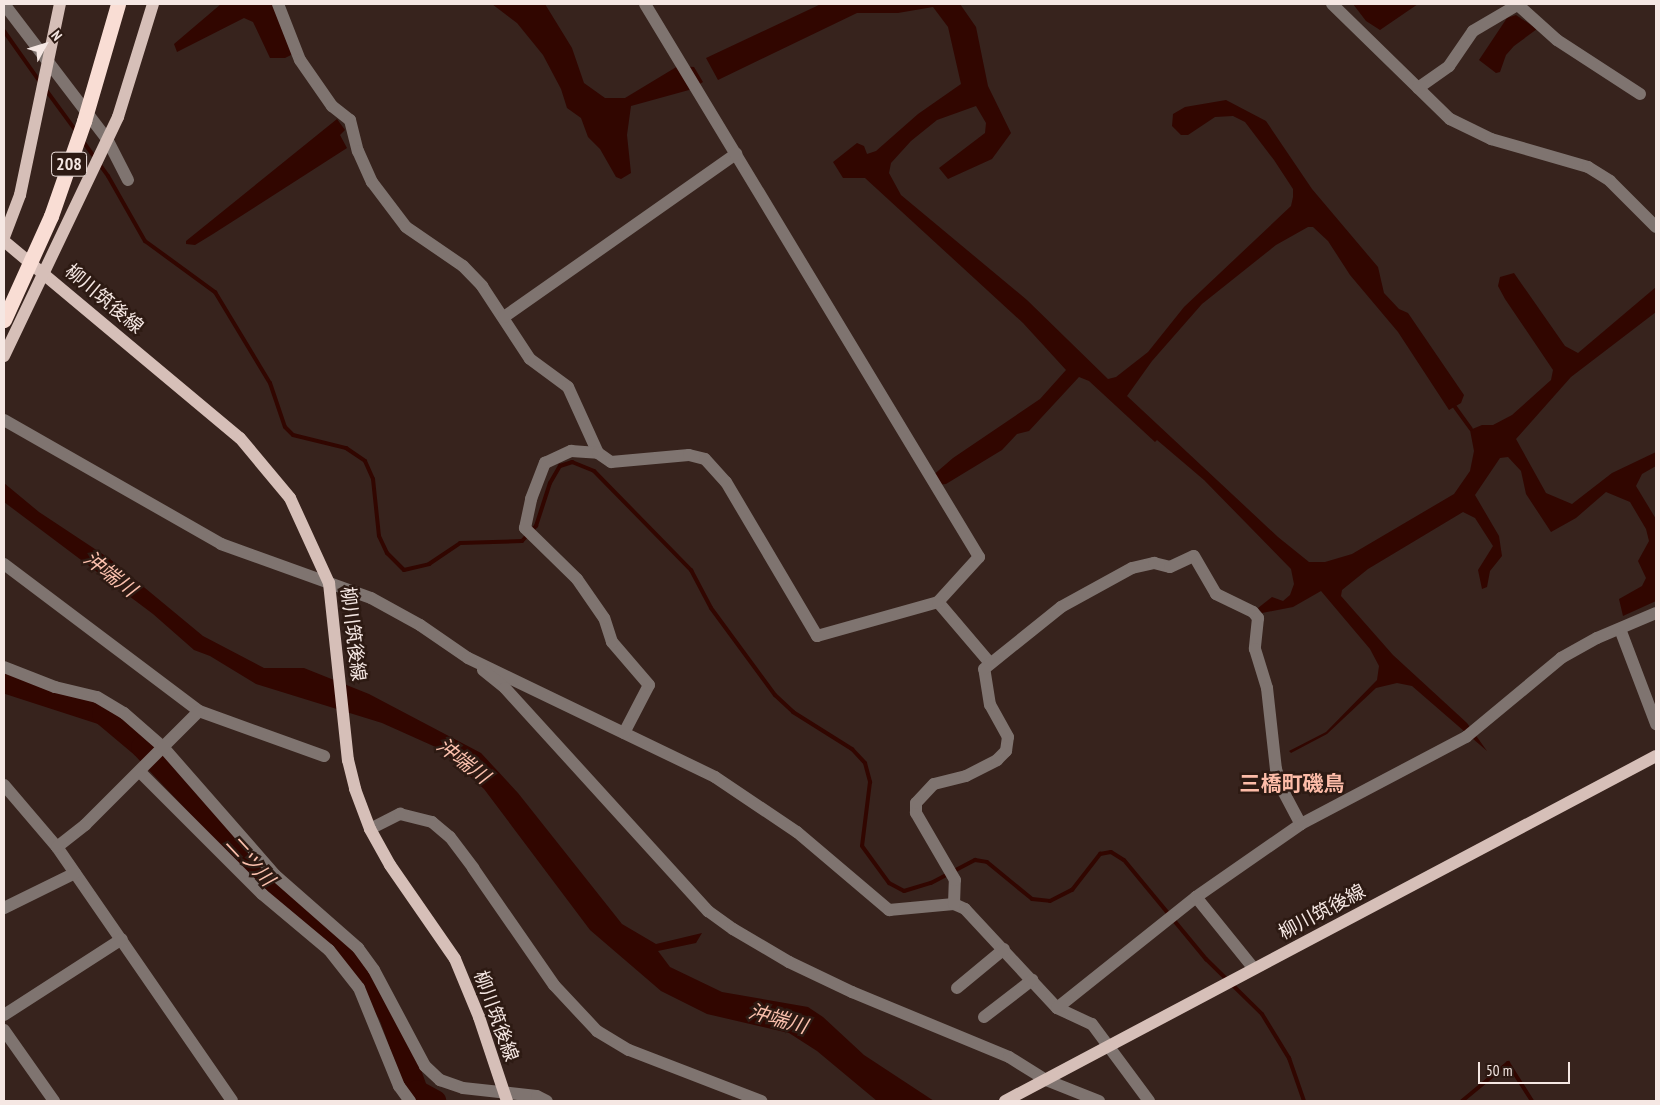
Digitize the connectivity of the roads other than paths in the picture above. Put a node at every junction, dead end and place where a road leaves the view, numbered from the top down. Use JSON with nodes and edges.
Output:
{"nodes":[{"id":1,"x":4,"y":4,"type":"edge"},
{"id":2,"x":60,"y":4,"type":"edge"},
{"id":3,"x":111,"y":4,"type":"edge"},
{"id":4,"x":118,"y":4,"type":"edge"},
{"id":5,"x":153,"y":4,"type":"edge"},
{"id":6,"x":278,"y":4,"type":"edge"},
{"id":7,"x":645,"y":4,"type":"edge"},
{"id":8,"x":1332,"y":4,"type":"edge"},
{"id":9,"x":1518,"y":4,"type":"edge"},
{"id":10,"x":1499,"y":8,"type":"edge"},
{"id":11,"x":48,"y":64,"type":"junction"},
{"id":12,"x":1418,"y":88,"type":"junction"},
{"id":13,"x":1640,"y":94,"type":"dead end"},
{"id":14,"x":105,"y":145,"type":"junction"},
{"id":15,"x":736,"y":154,"type":"junction"},
{"id":16,"x":128,"y":180,"type":"dead end"},
{"id":17,"x":1656,"y":227,"type":"edge"},
{"id":18,"x":4,"y":237,"type":"edge"},
{"id":19,"x":4,"y":241,"type":"edge"},
{"id":20,"x":42,"y":271,"type":"junction"},
{"id":21,"x":4,"y":303,"type":"edge"},
{"id":22,"x":504,"y":317,"type":"junction"},
{"id":23,"x":4,"y":320,"type":"edge"},
{"id":24,"x":4,"y":356,"type":"edge"},
{"id":25,"x":4,"y":420,"type":"edge"},
{"id":26,"x":598,"y":453,"type":"junction"},
{"id":27,"x":4,"y":564,"type":"edge"},
{"id":28,"x":328,"y":583,"type":"junction"},
{"id":29,"x":938,"y":602,"type":"junction"},
{"id":30,"x":1656,"y":613,"type":"edge"},
{"id":31,"x":1620,"y":628,"type":"junction"},
{"id":32,"x":468,"y":658,"type":"junction"},
{"id":33,"x":989,"y":662,"type":"junction"},
{"id":34,"x":4,"y":668,"type":"edge"},
{"id":35,"x":199,"y":710,"type":"junction"},
{"id":36,"x":1656,"y":724,"type":"edge"},
{"id":37,"x":624,"y":733,"type":"junction"},
{"id":38,"x":163,"y":748,"type":"junction"},
{"id":39,"x":324,"y":756,"type":"dead end"},
{"id":40,"x":1656,"y":756,"type":"edge"},
{"id":41,"x":140,"y":772,"type":"junction"},
{"id":42,"x":4,"y":785,"type":"edge"},
{"id":43,"x":1301,"y":824,"type":"junction"},
{"id":44,"x":370,"y":829,"type":"junction"},
{"id":45,"x":57,"y":847,"type":"junction"},
{"id":46,"x":75,"y":873,"type":"junction"},
{"id":47,"x":1196,"y":897,"type":"junction"},
{"id":48,"x":954,"y":904,"type":"junction"},
{"id":49,"x":4,"y":908,"type":"edge"},
{"id":50,"x":122,"y":939,"type":"junction"},
{"id":51,"x":1004,"y":949,"type":"junction"},
{"id":52,"x":369,"y":964,"type":"junction"},
{"id":53,"x":1254,"y":969,"type":"junction"},
{"id":54,"x":352,"y":978,"type":"junction"},
{"id":55,"x":1032,"y":980,"type":"junction"},
{"id":56,"x":957,"y":988,"type":"dead end"},
{"id":57,"x":1057,"y":1008,"type":"junction"},
{"id":58,"x":4,"y":1015,"type":"edge"},
{"id":59,"x":984,"y":1017,"type":"dead end"},
{"id":60,"x":4,"y":1030,"type":"edge"},
{"id":61,"x":1110,"y":1046,"type":"junction"},
{"id":62,"x":1046,"y":1080,"type":"junction"},
{"id":63,"x":505,"y":1097,"type":"edge"},
{"id":64,"x":542,"y":1098,"type":"edge"},
{"id":65,"x":54,"y":1101,"type":"edge"},
{"id":66,"x":232,"y":1101,"type":"edge"},
{"id":67,"x":410,"y":1101,"type":"edge"},
{"id":68,"x":761,"y":1101,"type":"edge"},
{"id":69,"x":1005,"y":1101,"type":"edge"},
{"id":70,"x":1099,"y":1101,"type":"edge"},
{"id":71,"x":1149,"y":1101,"type":"edge"}],
"edges":[{"from":1,"to":11,"type":"street"},
{"from":2,"to":11,"type":"main road"},
{"from":3,"to":21,"type":"highway","number":"208"},
{"from":4,"to":23,"type":"highway","number":"208","bridge":true},
{"from":5,"to":14,"type":"main road"},
{"from":6,"to":22,"type":"street"},
{"from":7,"to":15,"type":"street"},
{"from":8,"to":12,"type":"street"},
{"from":9,"to":10,"type":"street"},
{"from":9,"to":13,"type":"street"},
{"from":10,"to":12,"type":"street"},
{"from":11,"to":14,"type":"street"},
{"from":11,"to":18,"type":"main road"},
{"from":12,"to":17,"type":"street"},
{"from":14,"to":16,"type":"street"},
{"from":14,"to":20,"type":"main road"},
{"from":15,"to":22,"type":"street"},
{"from":15,"to":29,"type":"street"},
{"from":19,"to":20,"type":"main road","name":"柳川筑後線"},
{"from":20,"to":24,"type":"main road"},
{"from":20,"to":28,"type":"main road","name":"柳川筑後線"},
{"from":22,"to":26,"type":"street"},
{"from":25,"to":28,"type":"street"},
{"from":26,"to":29,"type":"street"},
{"from":26,"to":37,"type":"street"},
{"from":27,"to":35,"type":"street"},
{"from":28,"to":32,"type":"street"},
{"from":28,"to":44,"type":"main road","name":"柳川筑後線"},
{"from":29,"to":33,"type":"street"},
{"from":30,"to":31,"type":"street"},
{"from":31,"to":36,"type":"street"},
{"from":31,"to":43,"type":"street"},
{"from":32,"to":37,"type":"street"},
{"from":32,"to":62,"type":"street"},
{"from":33,"to":43,"type":"street"},
{"from":33,"to":48,"type":"street"},
{"from":34,"to":38,"type":"street"},
{"from":35,"to":38,"type":"street"},
{"from":35,"to":39,"type":"street"},
{"from":37,"to":48,"type":"street"},
{"from":38,"to":41,"type":"street"},
{"from":38,"to":52,"type":"street"},
{"from":40,"to":53,"type":"main road","name":"柳川筑後線"},
{"from":41,"to":45,"type":"street"},
{"from":41,"to":54,"type":"street"},
{"from":42,"to":45,"type":"street"},
{"from":43,"to":47,"type":"street"},
{"from":44,"to":63,"type":"main road","name":"柳川筑後線"},
{"from":44,"to":68,"type":"street"},
{"from":45,"to":46,"type":"street"},
{"from":46,"to":49,"type":"street"},
{"from":46,"to":50,"type":"street"},
{"from":47,"to":53,"type":"street"},
{"from":47,"to":57,"type":"street"},
{"from":48,"to":51,"type":"street"},
{"from":50,"to":58,"type":"street"},
{"from":50,"to":66,"type":"street"},
{"from":51,"to":55,"type":"street"},
{"from":51,"to":56,"type":"street"},
{"from":52,"to":54,"type":"street"},
{"from":52,"to":63,"type":"street"},
{"from":53,"to":61,"type":"main road","name":"柳川筑後線"},
{"from":54,"to":67,"type":"street"},
{"from":55,"to":57,"type":"street"},
{"from":55,"to":59,"type":"street"},
{"from":57,"to":61,"type":"street"},
{"from":60,"to":65,"type":"street"},
{"from":61,"to":62,"type":"main road","name":"柳川筑後線"},
{"from":61,"to":71,"type":"street"},
{"from":62,"to":69,"type":"main road","name":"柳川筑後線"},
{"from":62,"to":70,"type":"street"},
{"from":63,"to":64,"type":"street"}]}
